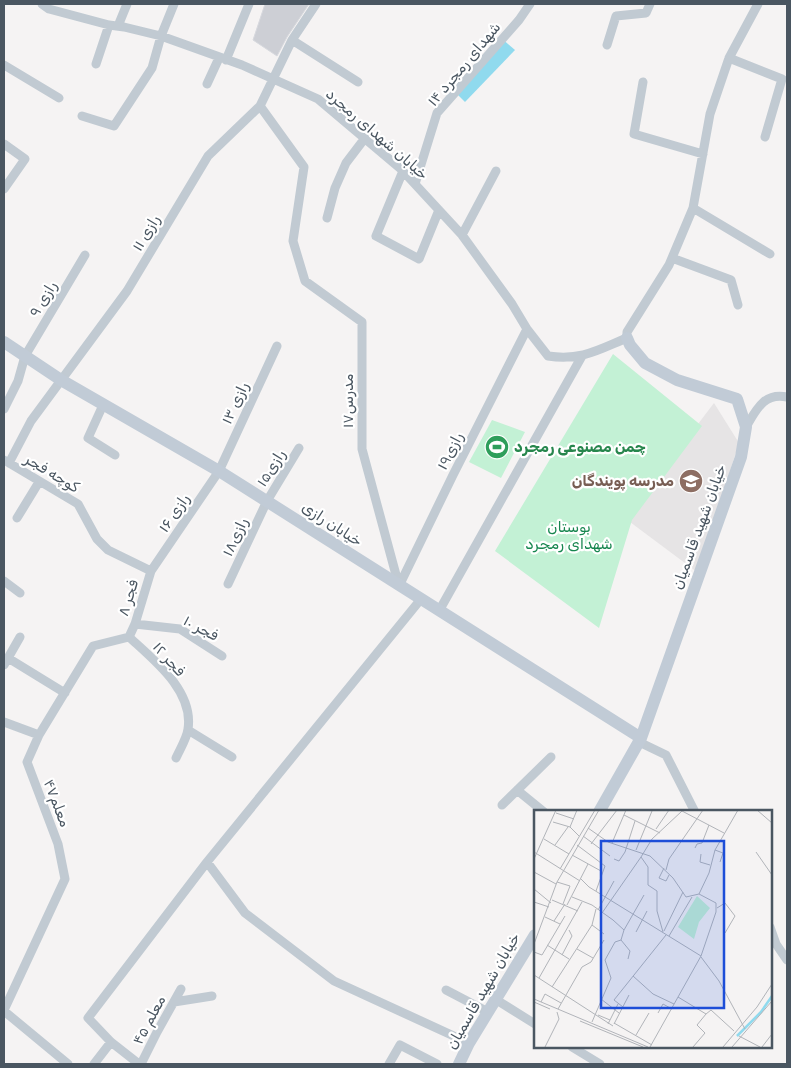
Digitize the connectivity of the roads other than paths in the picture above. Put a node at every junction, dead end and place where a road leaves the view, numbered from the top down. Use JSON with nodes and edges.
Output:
{"nodes":[{"id":1,"x":42,"y":4,"type":"edge"},
{"id":2,"x":74,"y":4,"type":"edge"},
{"id":3,"x":127,"y":4,"type":"edge"},
{"id":4,"x":174,"y":4,"type":"edge"},
{"id":5,"x":248,"y":4,"type":"edge"},
{"id":6,"x":316,"y":4,"type":"edge"},
{"id":7,"x":530,"y":4,"type":"edge"},
{"id":8,"x":650,"y":4,"type":"edge"},
{"id":9,"x":758,"y":4,"type":"edge"},
{"id":10,"x":70,"y":14,"type":"junction"},
{"id":11,"x":114,"y":26,"type":"junction"},
{"id":12,"x":161,"y":36,"type":"junction"},
{"id":13,"x":292,"y":40,"type":"junction"},
{"id":14,"x":607,"y":45,"type":"dead end"},
{"id":15,"x":729,"y":58,"type":"junction"},
{"id":16,"x":222,"y":59,"type":"junction"},
{"id":17,"x":96,"y":64,"type":"dead end"},
{"id":18,"x":4,"y":65,"type":"edge"},
{"id":19,"x":273,"y":78,"type":"junction"},
{"id":20,"x":358,"y":82,"type":"dead end"},
{"id":21,"x":643,"y":82,"type":"dead end"},
{"id":22,"x":207,"y":84,"type":"dead end"},
{"id":23,"x":58,"y":98,"type":"dead end"},
{"id":24,"x":260,"y":106,"type":"junction"},
{"id":25,"x":82,"y":116,"type":"dead end"},
{"id":26,"x":765,"y":137,"type":"dead end"},
{"id":27,"x":365,"y":138,"type":"junction"},
{"id":28,"x":4,"y":144,"type":"edge"},
{"id":29,"x":703,"y":154,"type":"junction"},
{"id":30,"x":402,"y":171,"type":"junction"},
{"id":31,"x":496,"y":171,"type":"dead end"},
{"id":32,"x":415,"y":184,"type":"junction"},
{"id":33,"x":4,"y":189,"type":"edge"},
{"id":34,"x":693,"y":208,"type":"junction"},
{"id":35,"x":439,"y":210,"type":"junction"},
{"id":36,"x":327,"y":218,"type":"dead end"},
{"id":37,"x":462,"y":235,"type":"junction"},
{"id":38,"x":770,"y":254,"type":"dead end"},
{"id":39,"x":85,"y":255,"type":"dead end"},
{"id":40,"x":672,"y":258,"type":"junction"},
{"id":41,"x":738,"y":305,"type":"dead end"},
{"id":42,"x":527,"y":329,"type":"junction"},
{"id":43,"x":627,"y":338,"type":"junction"},
{"id":44,"x":4,"y":342,"type":"edge"},
{"id":45,"x":277,"y":346,"type":"dead end"},
{"id":46,"x":24,"y":356,"type":"junction"},
{"id":47,"x":582,"y":356,"type":"junction"},
{"id":48,"x":61,"y":380,"type":"junction"},
{"id":49,"x":787,"y":397,"type":"edge"},
{"id":50,"x":103,"y":405,"type":"junction"},
{"id":51,"x":4,"y":409,"type":"edge"},
{"id":52,"x":746,"y":427,"type":"junction"},
{"id":53,"x":299,"y":448,"type":"dead end"},
{"id":54,"x":115,"y":455,"type":"dead end"},
{"id":55,"x":7,"y":461,"type":"edge"},
{"id":56,"x":219,"y":471,"type":"junction"},
{"id":57,"x":39,"y":482,"type":"junction"},
{"id":58,"x":267,"y":501,"type":"junction"},
{"id":59,"x":17,"y":518,"type":"dead end"},
{"id":60,"x":97,"y":538,"type":"joint"},
{"id":61,"x":151,"y":570,"type":"junction"},
{"id":62,"x":4,"y":581,"type":"edge"},
{"id":63,"x":228,"y":584,"type":"dead end"},
{"id":64,"x":399,"y":586,"type":"junction"},
{"id":65,"x":20,"y":593,"type":"dead end"},
{"id":66,"x":420,"y":599,"type":"junction"},
{"id":67,"x":439,"y":611,"type":"junction"},
{"id":68,"x":135,"y":624,"type":"junction"},
{"id":69,"x":20,"y":637,"type":"dead end"},
{"id":70,"x":129,"y":637,"type":"junction"},
{"id":71,"x":222,"y":656,"type":"dead end"},
{"id":72,"x":6,"y":662,"type":"edge"},
{"id":73,"x":65,"y":694,"type":"junction"},
{"id":74,"x":4,"y":722,"type":"edge"},
{"id":75,"x":188,"y":730,"type":"junction"},
{"id":76,"x":39,"y":736,"type":"junction"},
{"id":77,"x":640,"y":740,"type":"junction"},
{"id":78,"x":232,"y":757,"type":"dead end"},
{"id":79,"x":551,"y":757,"type":"dead end"},
{"id":80,"x":176,"y":758,"type":"dead end"},
{"id":81,"x":517,"y":790,"type":"junction"},
{"id":82,"x":502,"y":805,"type":"dead end"},
{"id":83,"x":542,"y":810,"type":"edge"},
{"id":84,"x":600,"y":810,"type":"edge"},
{"id":85,"x":694,"y":810,"type":"edge"},
{"id":86,"x":206,"y":862,"type":"junction"},
{"id":87,"x":771,"y":930,"type":"edge"},
{"id":88,"x":534,"y":937,"type":"edge"},
{"id":89,"x":787,"y":960,"type":"edge"},
{"id":90,"x":181,"y":989,"type":"dead end"},
{"id":91,"x":446,"y":990,"type":"dead end"},
{"id":92,"x":212,"y":996,"type":"dead end"},
{"id":93,"x":495,"y":999,"type":"junction"},
{"id":94,"x":174,"y":1002,"type":"junction"},
{"id":95,"x":4,"y":1011,"type":"edge"},
{"id":96,"x":488,"y":1012,"type":"junction"},
{"id":97,"x":534,"y":1023,"type":"edge"},
{"id":98,"x":111,"y":1042,"type":"junction"},
{"id":99,"x":469,"y":1043,"type":"junction"},
{"id":100,"x":574,"y":1048,"type":"edge"},
{"id":101,"x":68,"y":1064,"type":"edge"},
{"id":102,"x":94,"y":1064,"type":"edge"},
{"id":103,"x":140,"y":1064,"type":"edge"},
{"id":104,"x":389,"y":1064,"type":"edge"},
{"id":105,"x":437,"y":1064,"type":"edge"},
{"id":106,"x":459,"y":1064,"type":"edge"},
{"id":107,"x":600,"y":1064,"type":"edge"}],
"edges":[{"from":1,"to":10,"type":"street","name":"خیابان شهدای رمجرد"},
{"from":2,"to":10,"type":"street"},
{"from":3,"to":11,"type":"street"},
{"from":4,"to":12,"type":"street"},
{"from":5,"to":16,"type":"street"},
{"from":6,"to":13,"type":"street"},
{"from":7,"to":32,"type":"street","name":"شهدای رمجرد ۱۴"},
{"from":8,"to":14,"type":"street"},
{"from":9,"to":15,"type":"street"},
{"from":10,"to":11,"type":"street","name":"خیابان شهدای رمجرد"},
{"from":11,"to":12,"type":"street","name":"خیابان شهدای رمجرد"},
{"from":11,"to":17,"type":"street"},
{"from":12,"to":16,"type":"street","name":"خیابان شهدای رمجرد"},
{"from":12,"to":25,"type":"street"},
{"from":13,"to":19,"type":"street"},
{"from":13,"to":20,"type":"street"},
{"from":15,"to":26,"type":"street"},
{"from":15,"to":29,"type":"street"},
{"from":16,"to":19,"type":"street","name":"خیابان شهدای رمجرد"},
{"from":16,"to":22,"type":"street"},
{"from":18,"to":23,"type":"street"},
{"from":19,"to":24,"type":"street"},
{"from":19,"to":27,"type":"street","name":"خیابان شهدای رمجرد"},
{"from":21,"to":29,"type":"street"},
{"from":24,"to":48,"type":"street","name":"رازی ۱۱"},
{"from":24,"to":64,"type":"street","name":"مدرس۱۷"},
{"from":27,"to":30,"type":"street","name":"خیابان شهدای رمجرد"},
{"from":27,"to":36,"type":"street"},
{"from":28,"to":33,"type":"street"},
{"from":29,"to":34,"type":"street"},
{"from":30,"to":32,"type":"street","name":"خیابان شهدای رمجرد"},
{"from":30,"to":35,"type":"street"},
{"from":31,"to":37,"type":"street"},
{"from":32,"to":35,"type":"street","name":"خیابان شهدای رمجرد"},
{"from":34,"to":38,"type":"street"},
{"from":34,"to":40,"type":"street"},
{"from":35,"to":37,"type":"street","name":"خیابان شهدای رمجرد"},
{"from":37,"to":42,"type":"street","name":"خیابان شهدای رمجرد"},
{"from":39,"to":46,"type":"street","name":"رازی ۹"},
{"from":40,"to":41,"type":"street"},
{"from":40,"to":43,"type":"street"},
{"from":42,"to":47,"type":"street","name":"خیابان شهدای رمجرد"},
{"from":42,"to":64,"type":"street","name":"رازی۱۹"},
{"from":43,"to":47,"type":"street","name":"خیابان شهدای رمجرد"},
{"from":43,"to":52,"type":"street","name":"خیابان شهید قاسمیان"},
{"from":44,"to":46,"type":"street","name":"خیابان رازی"},
{"from":45,"to":56,"type":"street","name":"رازی ۱۳"},
{"from":46,"to":48,"type":"street","name":"خیابان رازی"},
{"from":46,"to":51,"type":"street","name":"رازی ۹"},
{"from":47,"to":67,"type":"street"},
{"from":48,"to":50,"type":"street","name":"خیابان رازی"},
{"from":48,"to":55,"type":"street","name":"رازی ۱۱"},
{"from":49,"to":52,"type":"street"},
{"from":50,"to":54,"type":"street"},
{"from":50,"to":56,"type":"street","name":"خیابان رازی"},
{"from":52,"to":77,"type":"street","name":"خیابان شهید قاسمیان"},
{"from":53,"to":58,"type":"street","name":"رازی۱۵"},
{"from":55,"to":57,"type":"street","name":"کوچه فجر"},
{"from":56,"to":58,"type":"street","name":"خیابان رازی"},
{"from":56,"to":61,"type":"street","name":"رازی ۱۶"},
{"from":57,"to":59,"type":"street"},
{"from":57,"to":60,"type":"street","name":"کوچه فجر"},
{"from":58,"to":63,"type":"street","name":"رازی۱۸"},
{"from":58,"to":64,"type":"street","name":"خیابان رازی"},
{"from":60,"to":61,"type":"street","name":"فجر ۸"},
{"from":61,"to":68,"type":"street","name":"فجر ۸"},
{"from":62,"to":65,"type":"street"},
{"from":64,"to":66,"type":"street","name":"خیابان رازی"},
{"from":66,"to":67,"type":"street","name":"خیابان رازی"},
{"from":66,"to":86,"type":"street"},
{"from":67,"to":77,"type":"street","name":"خیابان رازی"},
{"from":68,"to":70,"type":"street","name":"فجر ۸"},
{"from":68,"to":71,"type":"street","name":"فجر ۱۰"},
{"from":69,"to":72,"type":"street"},
{"from":70,"to":73,"type":"street","name":"معلم۴۷"},
{"from":70,"to":75,"type":"street","name":"فجر ۱۲"},
{"from":72,"to":73,"type":"street"},
{"from":73,"to":76,"type":"street","name":"معلم۴۷"},
{"from":74,"to":76,"type":"street"},
{"from":75,"to":78,"type":"street"},
{"from":75,"to":80,"type":"street","name":"فجر ۱۲"},
{"from":76,"to":95,"type":"street","name":"معلم۴۷"},
{"from":77,"to":84,"type":"street","name":"خیابان شهید قاسمیان"},
{"from":77,"to":85,"type":"street"},
{"from":79,"to":81,"type":"street"},
{"from":81,"to":82,"type":"street"},
{"from":81,"to":83,"type":"street"},
{"from":86,"to":98,"type":"street"},
{"from":86,"to":99,"type":"street"},
{"from":87,"to":89,"type":"street"},
{"from":88,"to":93,"type":"street","name":"خیابان شهید قاسمیان"},
{"from":90,"to":94,"type":"street","name":"معلم ۴۵"},
{"from":91,"to":96,"type":"street"},
{"from":92,"to":94,"type":"street"},
{"from":93,"to":96,"type":"street","name":"خیابان شهید قاسمیان"},
{"from":93,"to":97,"type":"street"},
{"from":94,"to":103,"type":"street","name":"معلم ۴۵"},
{"from":95,"to":101,"type":"street"},
{"from":96,"to":99,"type":"street","name":"خیابان شهید قاسمیان"},
{"from":98,"to":102,"type":"street"},
{"from":98,"to":103,"type":"street"},
{"from":99,"to":106,"type":"street","name":"خیابان شهید قاسمیان"},
{"from":100,"to":107,"type":"street"},
{"from":104,"to":105,"type":"street"}]}
